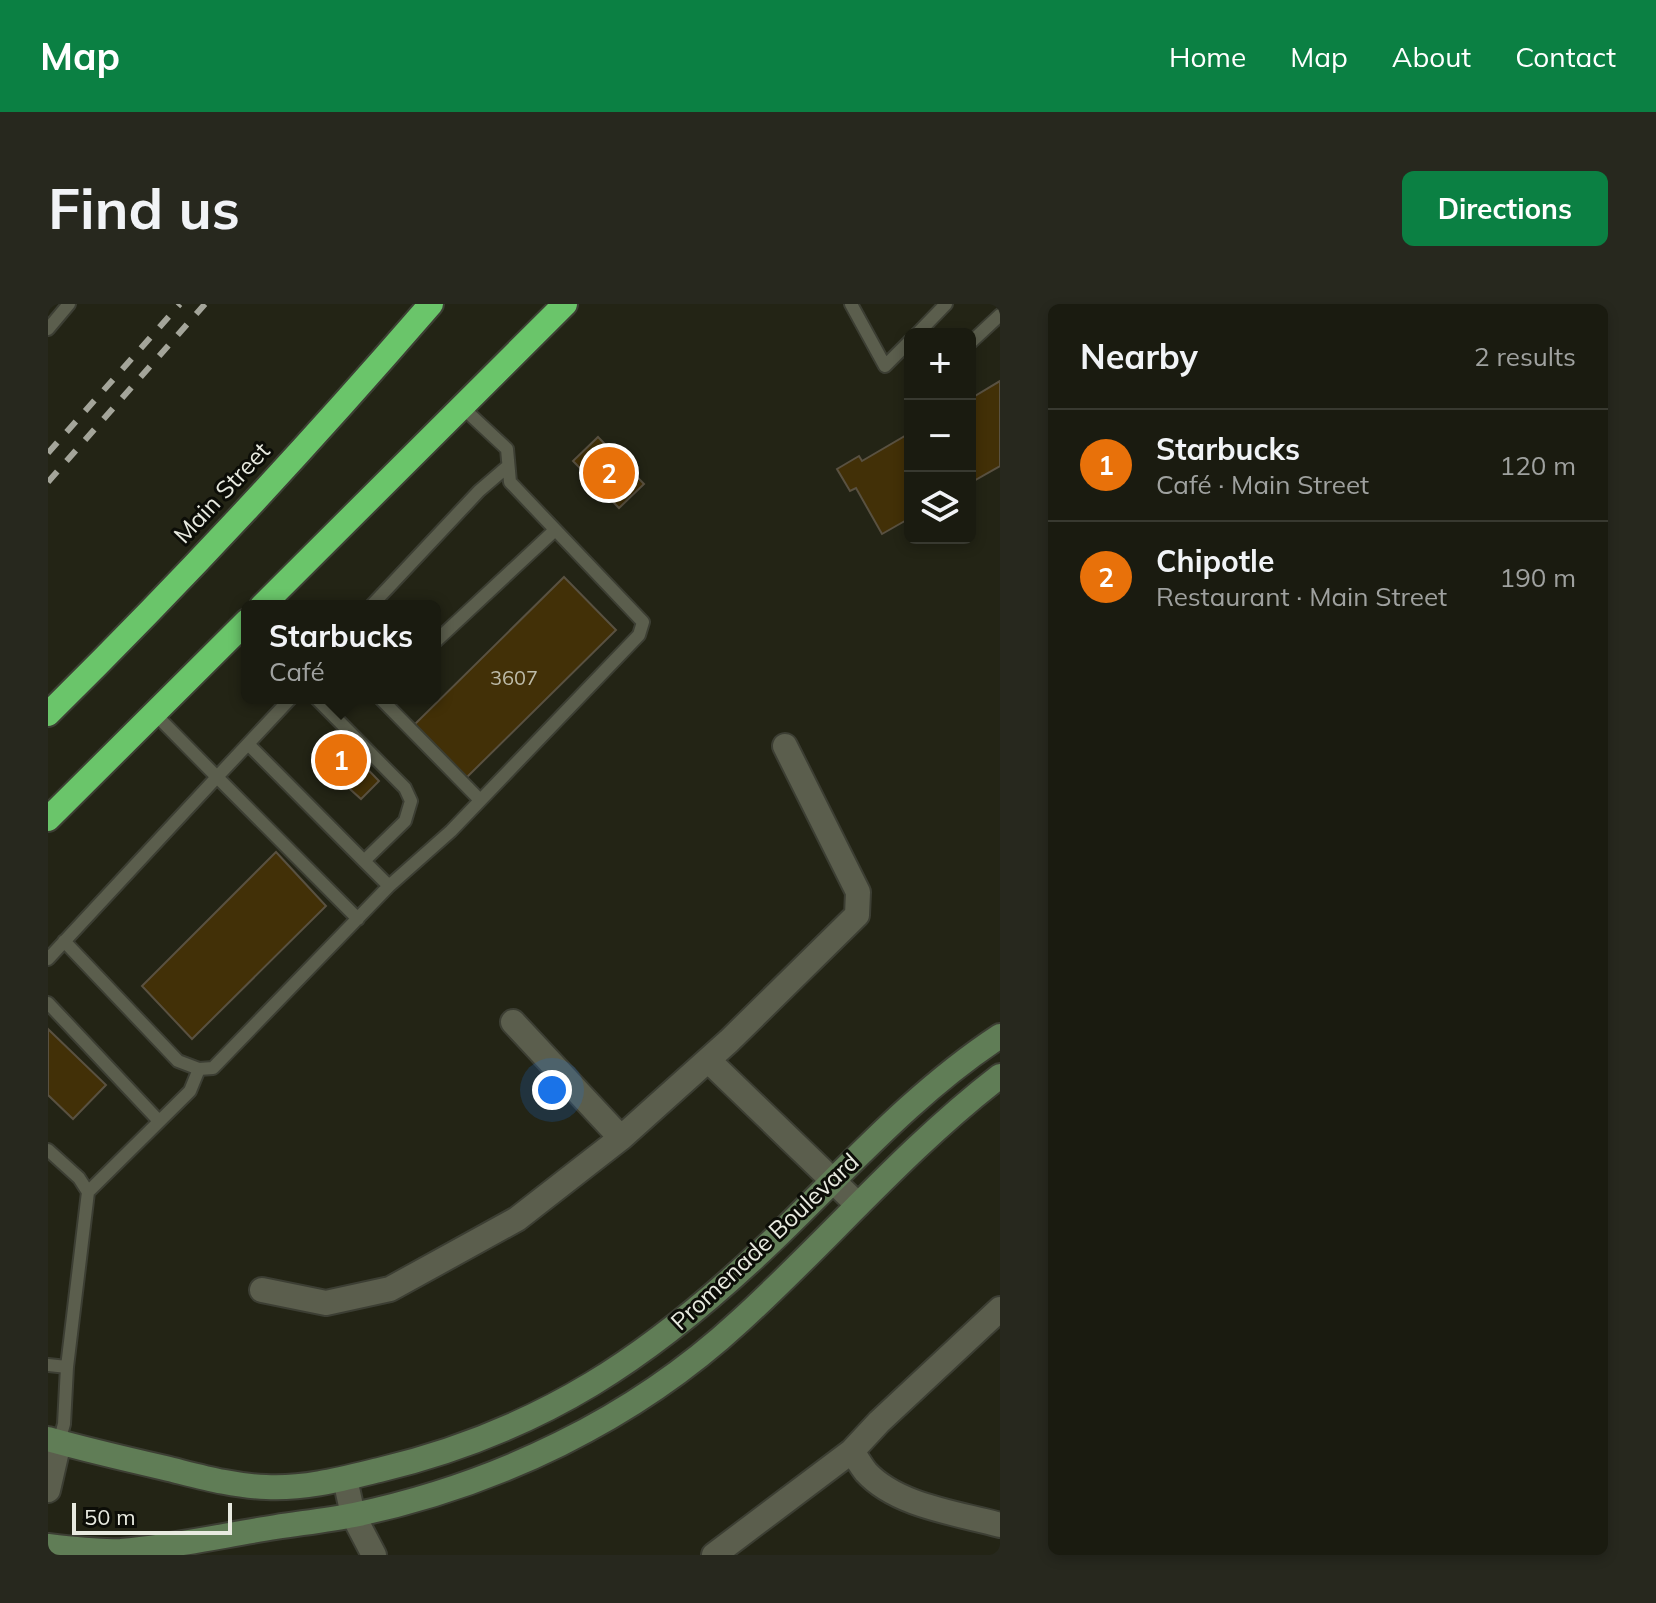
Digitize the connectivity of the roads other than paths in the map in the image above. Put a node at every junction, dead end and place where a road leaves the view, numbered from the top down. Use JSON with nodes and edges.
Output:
{"nodes":[{"id":1,"x":69,"y":304,"type":"edge"},
{"id":2,"x":431,"y":304,"type":"edge"},
{"id":3,"x":565,"y":304,"type":"edge"},
{"id":4,"x":851,"y":304,"type":"edge"},
{"id":5,"x":946,"y":304,"type":"edge"},
{"id":6,"x":1000,"y":315,"type":"edge"},
{"id":7,"x":923,"y":328,"type":"edge"},
{"id":8,"x":48,"y":329,"type":"edge"},
{"id":9,"x":976,"y":337,"type":"edge"},
{"id":10,"x":904,"y":347,"type":"edge"},
{"id":11,"x":462,"y":407,"type":"junction"},
{"id":12,"x":508,"y":466,"type":"junction"},
{"id":13,"x":555,"y":530,"type":"junction"},
{"id":14,"x":268,"y":600,"type":"edge"},
{"id":15,"x":377,"y":600,"type":"edge"},
{"id":16,"x":241,"y":627,"type":"edge"},
{"id":17,"x":441,"y":636,"type":"edge"},
{"id":18,"x":285,"y":704,"type":"edge"},
{"id":19,"x":322,"y":704,"type":"edge"},
{"id":20,"x":386,"y":704,"type":"edge"},
{"id":21,"x":154,"y":713,"type":"junction"},
{"id":22,"x":48,"y":714,"type":"edge"},
{"id":23,"x":248,"y":744,"type":"junction"},
{"id":24,"x":785,"y":746,"type":"dead end"},
{"id":25,"x":217,"y":777,"type":"junction"},
{"id":26,"x":480,"y":800,"type":"junction"},
{"id":27,"x":48,"y":819,"type":"edge"},
{"id":28,"x":364,"y":861,"type":"junction"},
{"id":29,"x":389,"y":886,"type":"junction"},
{"id":30,"x":358,"y":919,"type":"junction"},
{"id":31,"x":64,"y":941,"type":"junction"},
{"id":32,"x":48,"y":959,"type":"edge"},
{"id":33,"x":48,"y":1003,"type":"edge"},
{"id":34,"x":513,"y":1022,"type":"dead end"},
{"id":35,"x":1000,"y":1036,"type":"edge"},
{"id":36,"x":708,"y":1060,"type":"junction"},
{"id":37,"x":199,"y":1069,"type":"junction"},
{"id":38,"x":1000,"y":1076,"type":"edge"},
{"id":39,"x":159,"y":1121,"type":"junction"},
{"id":40,"x":621,"y":1138,"type":"junction"},
{"id":41,"x":48,"y":1150,"type":"edge"},
{"id":42,"x":832,"y":1181,"type":"junction"},
{"id":43,"x":88,"y":1192,"type":"junction"},
{"id":44,"x":858,"y":1205,"type":"junction"},
{"id":45,"x":262,"y":1290,"type":"dead end"},
{"id":46,"x":1000,"y":1309,"type":"edge"},
{"id":47,"x":48,"y":1365,"type":"edge"},
{"id":48,"x":67,"y":1367,"type":"junction"},
{"id":49,"x":54,"y":1440,"type":"edge"},
{"id":50,"x":852,"y":1451,"type":"junction"},
{"id":51,"x":345,"y":1479,"type":"junction"},
{"id":52,"x":48,"y":1490,"type":"edge"},
{"id":53,"x":353,"y":1515,"type":"junction"},
{"id":54,"x":1000,"y":1525,"type":"edge"},
{"id":55,"x":48,"y":1546,"type":"edge"},
{"id":56,"x":374,"y":1555,"type":"edge"},
{"id":57,"x":714,"y":1555,"type":"edge"}],
"edges":[{"from":1,"to":8,"type":"lane"},
{"from":2,"to":22,"type":"highway","name":"Main Street"},
{"from":3,"to":11,"type":"highway"},
{"from":4,"to":10,"type":"lane"},
{"from":5,"to":7,"type":"lane"},
{"from":6,"to":9,"type":"lane"},
{"from":11,"to":12,"type":"lane"},
{"from":11,"to":14,"type":"highway"},
{"from":12,"to":13,"type":"lane"},
{"from":12,"to":15,"type":"lane"},
{"from":13,"to":17,"type":"lane"},
{"from":13,"to":26,"type":"lane"},
{"from":16,"to":21,"type":"highway"},
{"from":18,"to":23,"type":"lane"},
{"from":19,"to":28,"type":"lane"},
{"from":20,"to":26,"type":"lane"},
{"from":21,"to":25,"type":"lane"},
{"from":21,"to":27,"type":"highway"},
{"from":23,"to":25,"type":"lane"},
{"from":23,"to":28,"type":"lane"},
{"from":24,"to":36,"type":"street"},
{"from":25,"to":30,"type":"lane"},
{"from":25,"to":31,"type":"lane"},
{"from":26,"to":29,"type":"lane"},
{"from":28,"to":29,"type":"lane"},
{"from":29,"to":30,"type":"lane"},
{"from":30,"to":37,"type":"lane"},
{"from":31,"to":32,"type":"lane"},
{"from":31,"to":37,"type":"lane"},
{"from":33,"to":39,"type":"lane"},
{"from":34,"to":40,"type":"street"},
{"from":35,"to":42,"type":"street","name":"Promenade Boulevard"},
{"from":36,"to":40,"type":"street"},
{"from":36,"to":42,"type":"street"},
{"from":37,"to":39,"type":"lane"},
{"from":38,"to":44,"type":"street","name":"Promenade Boulevard"},
{"from":39,"to":43,"type":"lane"},
{"from":40,"to":45,"type":"street"},
{"from":41,"to":43,"type":"lane"},
{"from":42,"to":44,"type":"street"},
{"from":42,"to":51,"type":"street","name":"Promenade Boulevard"},
{"from":43,"to":48,"type":"lane"},
{"from":44,"to":53,"type":"street","name":"Promenade Boulevard"},
{"from":46,"to":50,"type":"street"},
{"from":47,"to":48,"type":"lane"},
{"from":48,"to":49,"type":"lane"},
{"from":49,"to":51,"type":"street","name":"Promenade Boulevard"},
{"from":49,"to":52,"type":"street"},
{"from":50,"to":54,"type":"street"},
{"from":50,"to":57,"type":"street"},
{"from":51,"to":53,"type":"street"},
{"from":53,"to":55,"type":"street","name":"Promenade Boulevard"},
{"from":53,"to":56,"type":"street"}]}
